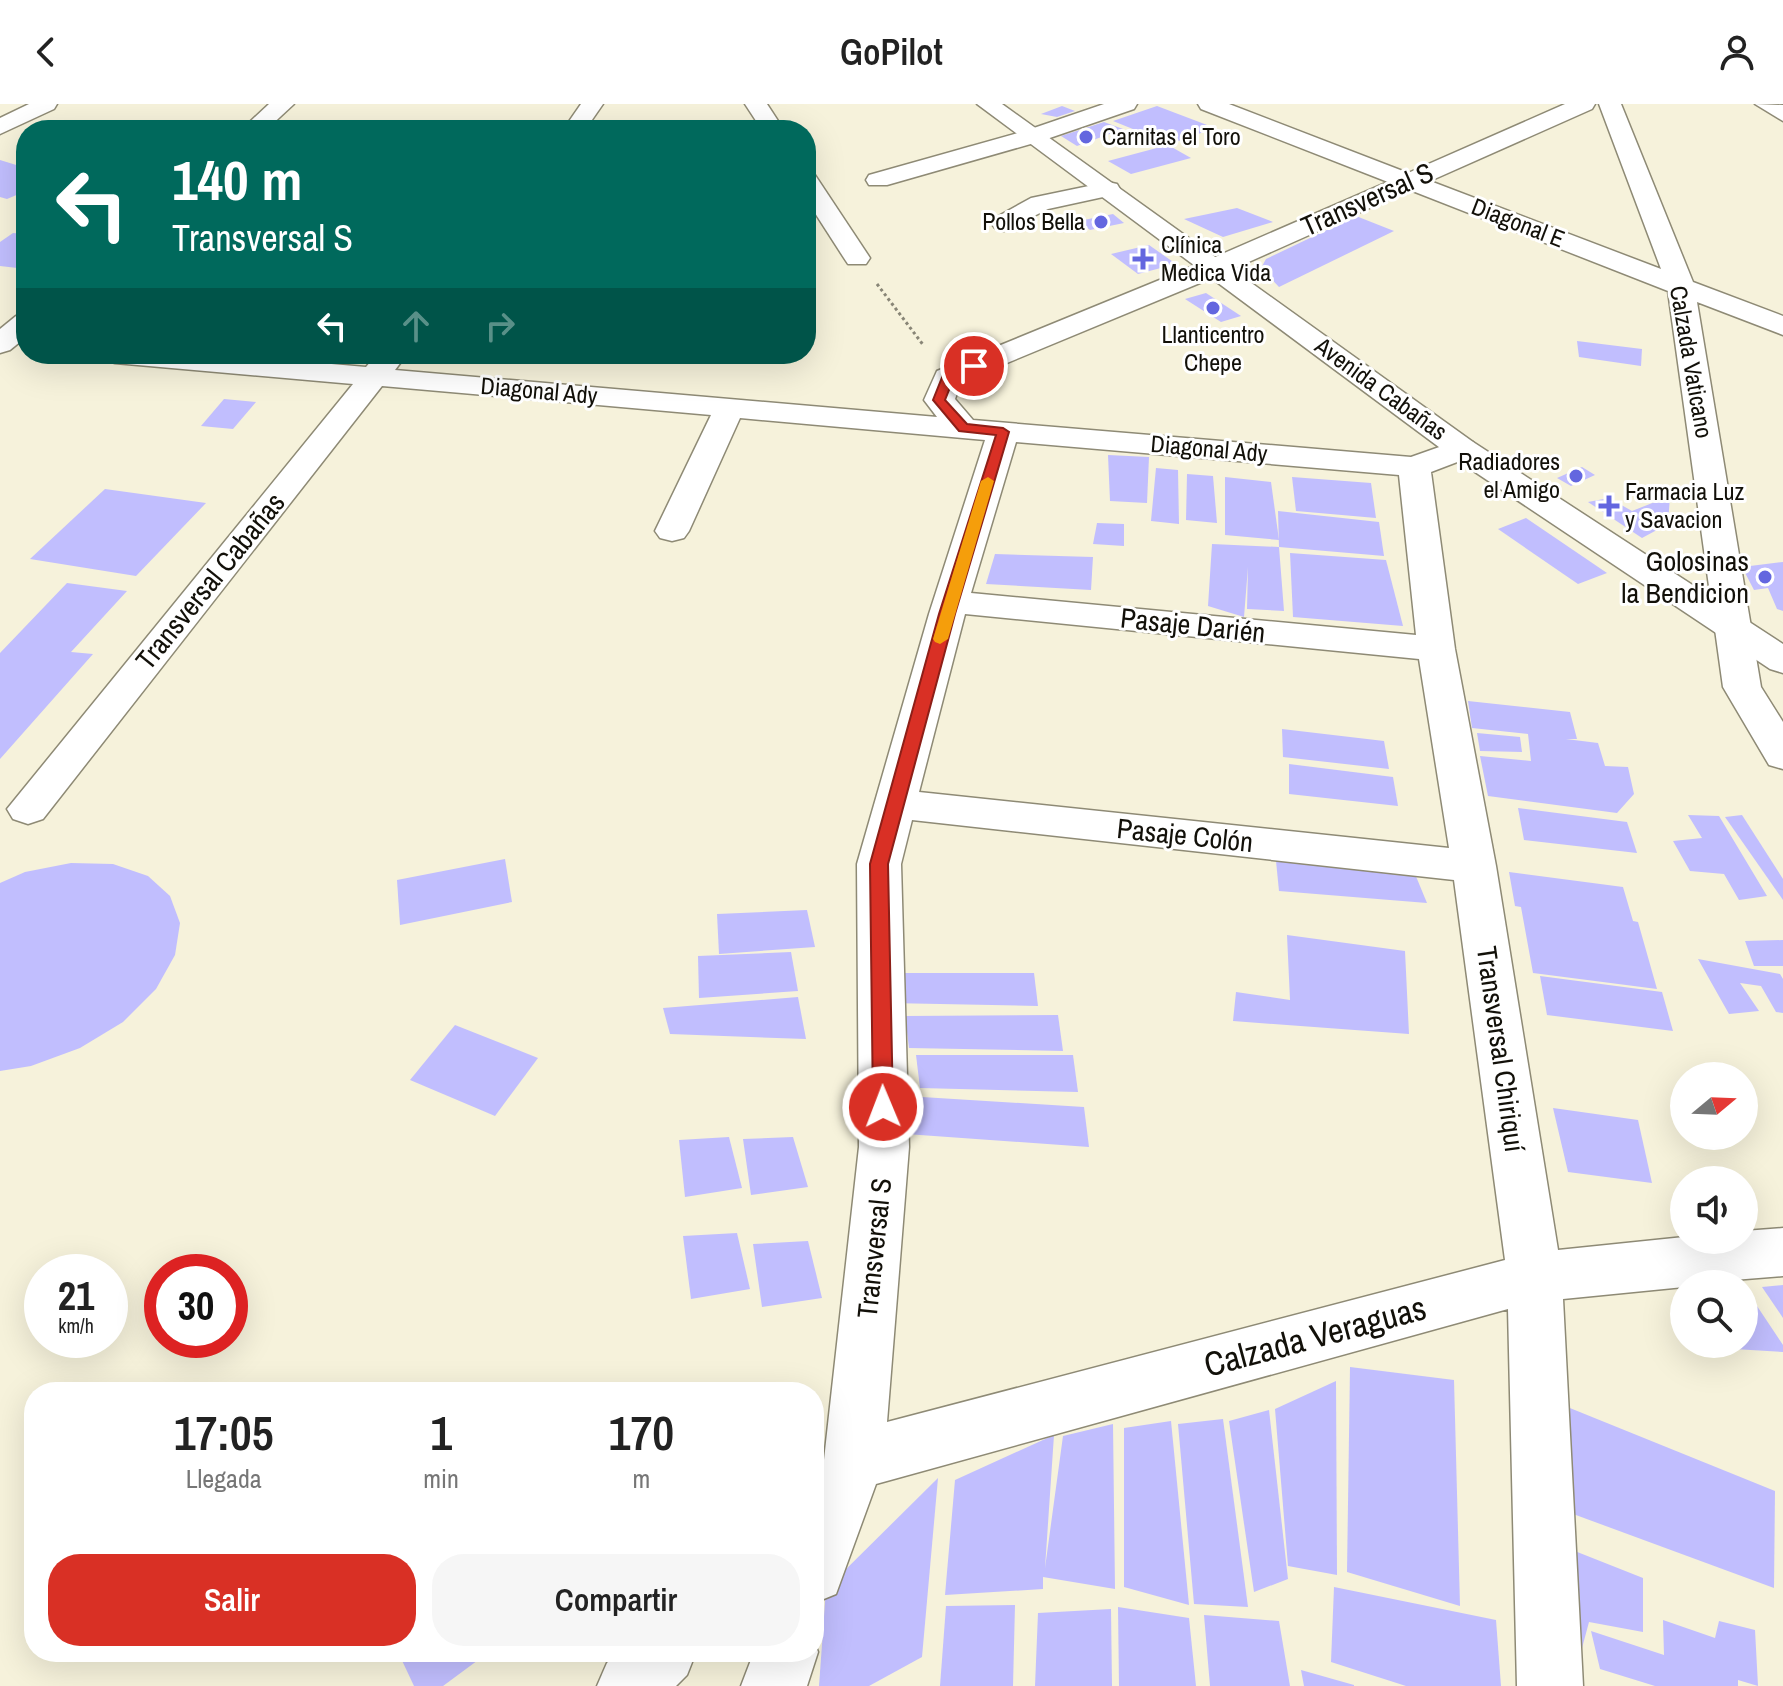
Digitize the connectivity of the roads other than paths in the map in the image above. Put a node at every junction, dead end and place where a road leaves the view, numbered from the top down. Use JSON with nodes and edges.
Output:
{"nodes":[{"id":1,"x":46,"y":104,"type":"edge"},
{"id":2,"x":283,"y":104,"type":"edge"},
{"id":3,"x":988,"y":104,"type":"edge"},
{"id":4,"x":1126,"y":104,"type":"edge"},
{"id":5,"x":1209,"y":104,"type":"edge"},
{"id":6,"x":1584,"y":104,"type":"edge"},
{"id":7,"x":1610,"y":104,"type":"edge"},
{"id":8,"x":1766,"y":104,"type":"edge"},
{"id":9,"x":1783,"y":114,"type":"edge"},
{"id":10,"x":264,"y":120,"type":"edge"},
{"id":11,"x":0,"y":127,"type":"edge"},
{"id":12,"x":1033,"y":136,"type":"junction"},
{"id":13,"x":878,"y":180,"type":"dead end"},
{"id":14,"x":1408,"y":181,"type":"junction"},
{"id":15,"x":1108,"y":189,"type":"junction"},
{"id":16,"x":816,"y":195,"type":"edge"},
{"id":17,"x":1004,"y":223,"type":"dead end"},
{"id":18,"x":857,"y":258,"type":"road end"},
{"id":19,"x":1215,"y":267,"type":"junction"},
{"id":20,"x":1681,"y":286,"type":"junction"},
{"id":21,"x":1783,"y":326,"type":"edge"},
{"id":22,"x":16,"y":330,"type":"edge"},
{"id":23,"x":0,"y":344,"type":"edge"},
{"id":24,"x":359,"y":364,"type":"edge"},
{"id":25,"x":383,"y":365,"type":"edge"},
{"id":26,"x":729,"y":409,"type":"junction"},
{"id":27,"x":983,"y":430,"type":"junction"},
{"id":28,"x":1462,"y":449,"type":"junction"},
{"id":29,"x":1414,"y":467,"type":"junction"},
{"id":30,"x":672,"y":531,"type":"dead end"},
{"id":31,"x":951,"y":602,"type":"junction"},
{"id":32,"x":1732,"y":630,"type":"junction"},
{"id":33,"x":1436,"y":649,"type":"junction"},
{"id":34,"x":1783,"y":661,"type":"edge"},
{"id":35,"x":1783,"y":755,"type":"edge"},
{"id":36,"x":896,"y":804,"type":"junction"},
{"id":37,"x":28,"y":809,"type":"dead end"},
{"id":38,"x":1474,"y":866,"type":"junction"},
{"id":39,"x":1783,"y":1252,"type":"edge"},
{"id":40,"x":1535,"y":1277,"type":"junction"},
{"id":41,"x":834,"y":1480,"type":"edge"},
{"id":42,"x":824,"y":1526,"type":"edge"},
{"id":43,"x":654,"y":1662,"type":"edge"},
{"id":44,"x":782,"y":1662,"type":"edge"},
{"id":45,"x":630,"y":1686,"type":"edge"},
{"id":46,"x":774,"y":1686,"type":"edge"},
{"id":47,"x":1550,"y":1686,"type":"edge"}],
"edges":[{"from":1,"to":11,"type":"street"},
{"from":2,"to":10,"type":"street"},
{"from":3,"to":12,"type":"street","name":"Avenida Cabañas"},
{"from":4,"to":12,"type":"street"},
{"from":5,"to":14,"type":"street","name":"Diagonal E"},
{"from":6,"to":14,"type":"street","name":"Transversal S"},
{"from":7,"to":20,"type":"street","name":"Calzada Vaticano"},
{"from":8,"to":9,"type":"street"},
{"from":12,"to":13,"type":"street"},
{"from":12,"to":15,"type":"street","name":"Avenida Cabañas"},
{"from":14,"to":19,"type":"street","name":"Transversal S"},
{"from":14,"to":20,"type":"street","name":"Diagonal E"},
{"from":15,"to":17,"type":"street"},
{"from":15,"to":19,"type":"street","name":"Avenida Cabañas"},
{"from":16,"to":18,"type":"street"},
{"from":19,"to":27,"type":"street","name":"Transversal S"},
{"from":19,"to":28,"type":"street","name":"Avenida Cabañas"},
{"from":20,"to":21,"type":"street","name":"Diagonal E"},
{"from":20,"to":32,"type":"street","name":"Calzada Vaticano"},
{"from":22,"to":23,"type":"street"},
{"from":24,"to":25,"type":"street","name":"Diagonal Ady"},
{"from":25,"to":26,"type":"street","name":"Diagonal Ady"},
{"from":25,"to":37,"type":"street","name":"Transversal Cabañas"},
{"from":26,"to":27,"type":"street","name":"Diagonal Ady"},
{"from":26,"to":30,"type":"street"},
{"from":27,"to":29,"type":"street","name":"Diagonal Ady"},
{"from":27,"to":31,"type":"street","name":"Transversal S"},
{"from":28,"to":29,"type":"street"},
{"from":28,"to":32,"type":"street","name":"Avenida Cabañas"},
{"from":29,"to":33,"type":"street","name":"Transversal Chiriquí"},
{"from":31,"to":33,"type":"street","name":"Pasaje Darién"},
{"from":31,"to":36,"type":"street","name":"Transversal S"},
{"from":32,"to":34,"type":"street","name":"Avenida Cabañas"},
{"from":32,"to":35,"type":"street","name":"Calzada Vaticano"},
{"from":33,"to":38,"type":"street","name":"Transversal Chiriquí"},
{"from":36,"to":38,"type":"street","name":"Pasaje Colón"},
{"from":36,"to":41,"type":"street","name":"Transversal S"},
{"from":38,"to":40,"type":"street","name":"Transversal Chiriquí"},
{"from":39,"to":40,"type":"street","name":"Calzada Veraguas"},
{"from":40,"to":41,"type":"street","name":"Calzada Veraguas"},
{"from":40,"to":47,"type":"street","name":"Transversal Chiriquí"},
{"from":41,"to":42,"type":"street","name":"Transversal S"},
{"from":43,"to":45,"type":"street"},
{"from":44,"to":46,"type":"street"}]}
